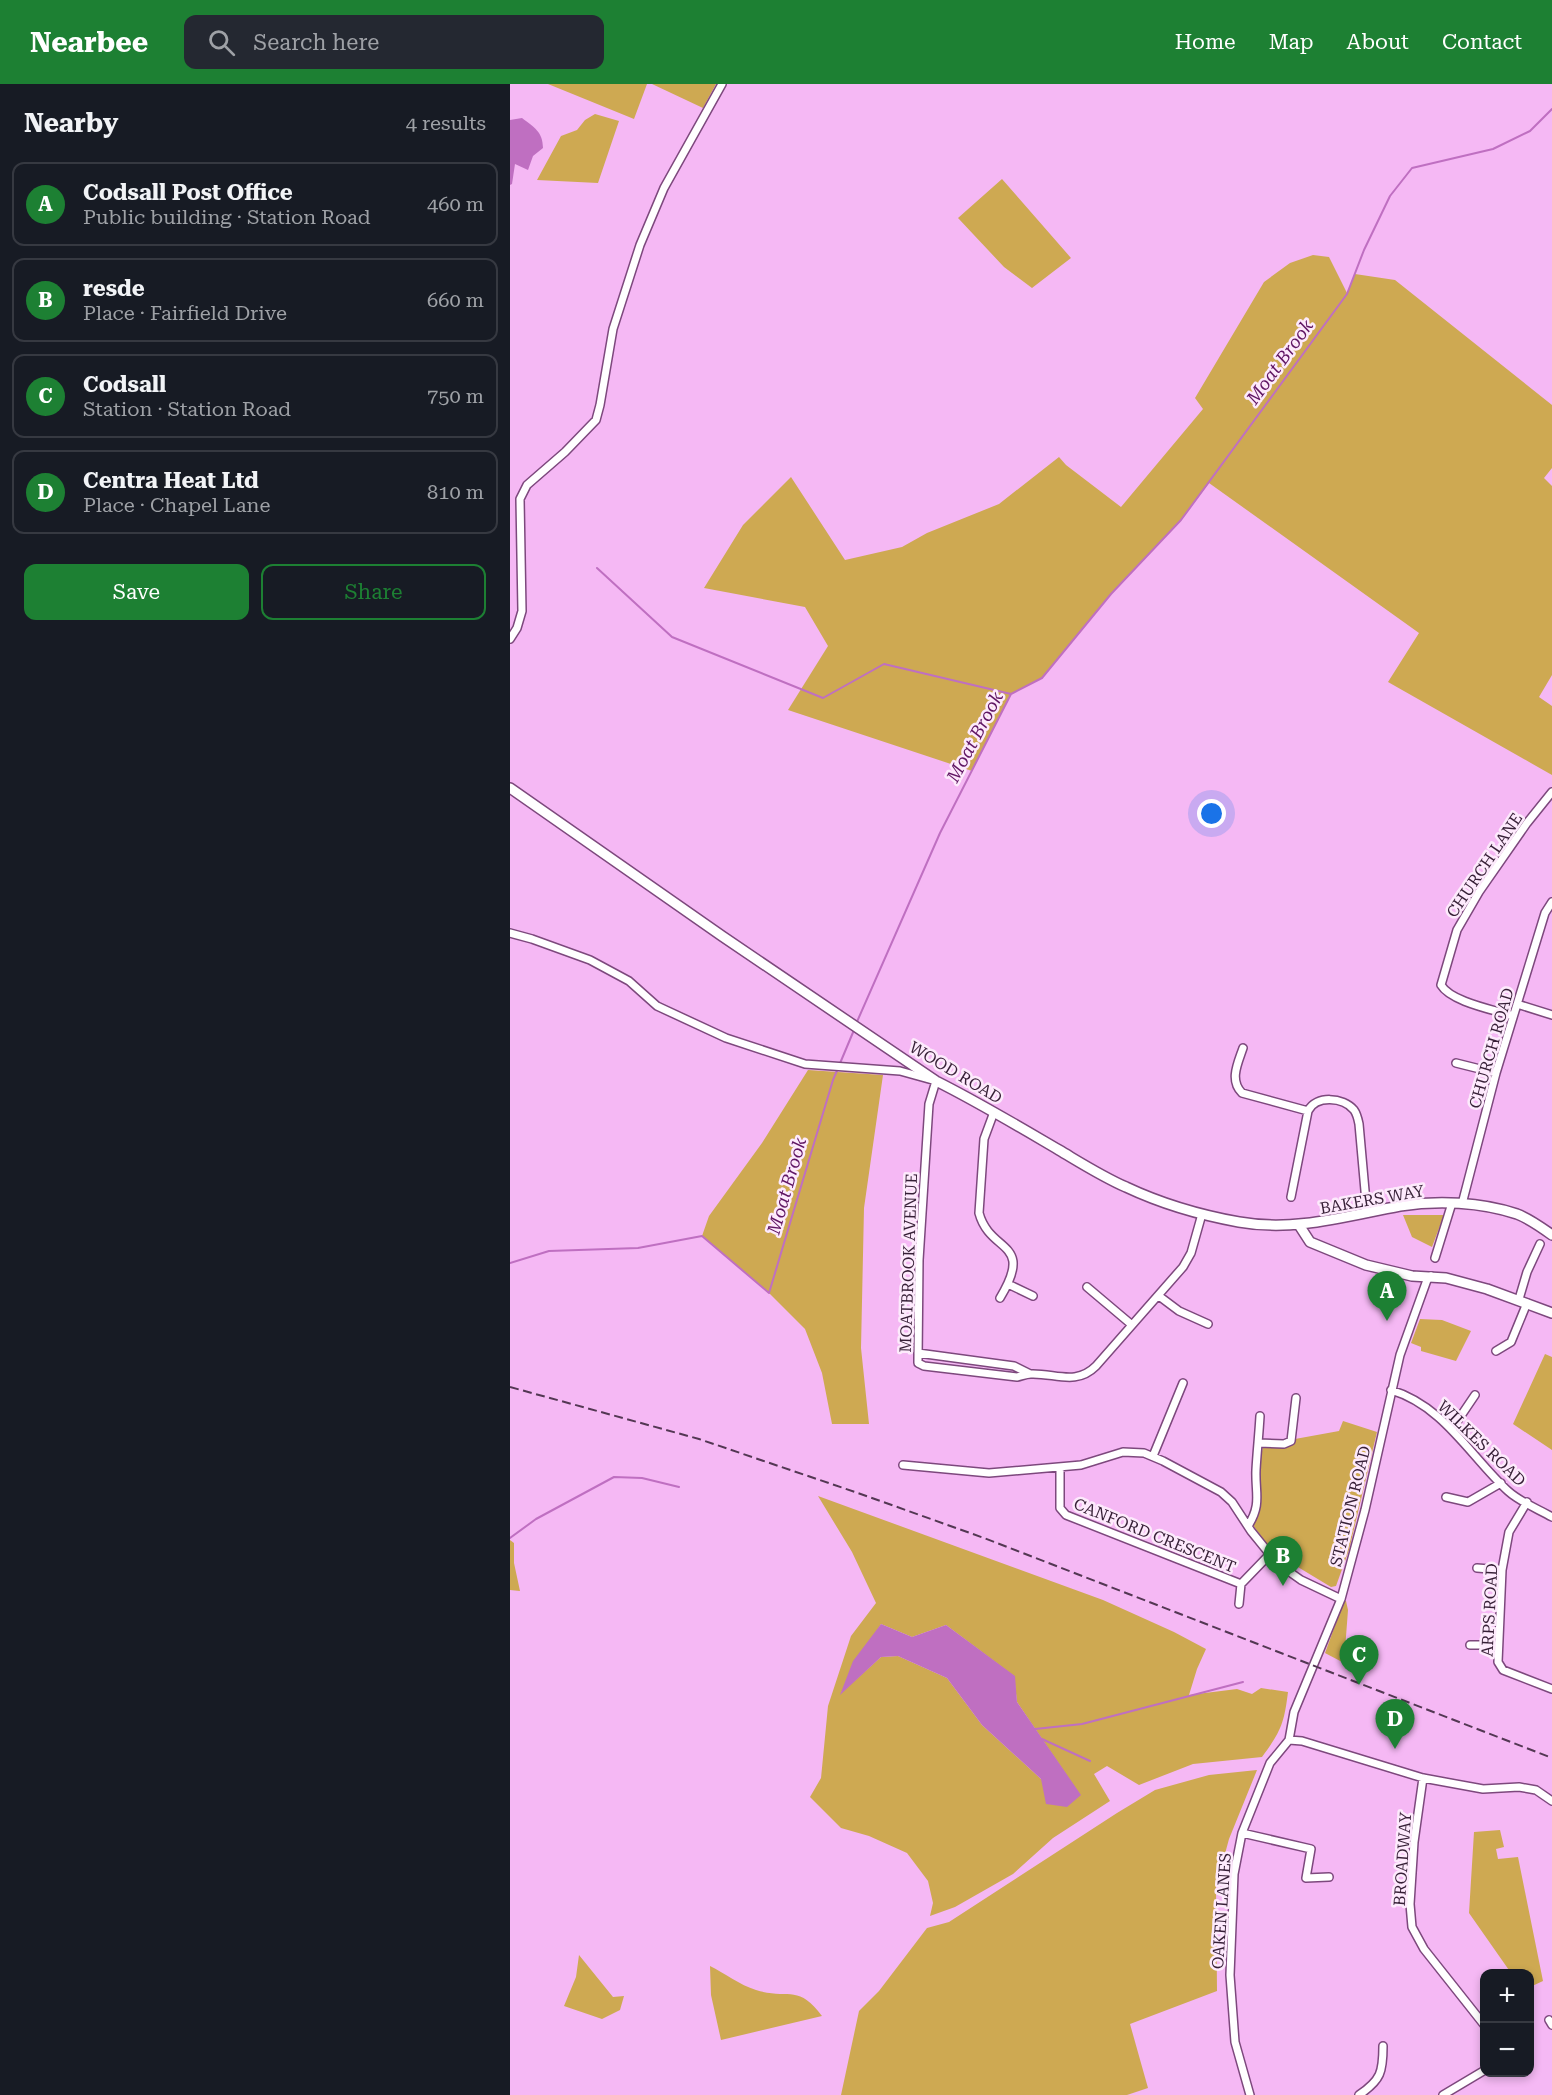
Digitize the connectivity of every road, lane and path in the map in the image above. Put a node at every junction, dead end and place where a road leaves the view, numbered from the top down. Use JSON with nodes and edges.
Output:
{"nodes":[{"id":1,"x":722,"y":84,"type":"edge"},
{"id":2,"x":510,"y":639,"type":"edge"},
{"id":3,"x":510,"y":788,"type":"edge"},
{"id":4,"x":1552,"y":792,"type":"edge"},
{"id":5,"x":1552,"y":902,"type":"edge"},
{"id":6,"x":510,"y":933,"type":"edge"},
{"id":7,"x":1517,"y":1004,"type":"junction"},
{"id":8,"x":1552,"y":1015,"type":"edge"},
{"id":9,"x":1513,"y":1016,"type":"junction"},
{"id":10,"x":1243,"y":1048,"type":"dead end"},
{"id":11,"x":1456,"y":1063,"type":"dead end"},
{"id":12,"x":1496,"y":1073,"type":"junction"},
{"id":13,"x":936,"y":1081,"type":"junction"},
{"id":14,"x":1308,"y":1111,"type":"junction"},
{"id":15,"x":994,"y":1112,"type":"junction"},
{"id":16,"x":1291,"y":1197,"type":"dead end"},
{"id":17,"x":1457,"y":1204,"type":"junction"},
{"id":18,"x":1367,"y":1213,"type":"junction"},
{"id":19,"x":1202,"y":1214,"type":"junction"},
{"id":20,"x":1299,"y":1225,"type":"junction"},
{"id":21,"x":1552,"y":1235,"type":"edge"},
{"id":22,"x":1540,"y":1244,"type":"dead end"},
{"id":23,"x":1435,"y":1258,"type":"dead end"},
{"id":24,"x":1431,"y":1276,"type":"junction"},
{"id":25,"x":1008,"y":1284,"type":"junction"},
{"id":26,"x":1087,"y":1287,"type":"dead end"},
{"id":27,"x":1033,"y":1296,"type":"dead end"},
{"id":28,"x":1159,"y":1296,"type":"junction"},
{"id":29,"x":1000,"y":1298,"type":"dead end"},
{"id":30,"x":1523,"y":1301,"type":"junction"},
{"id":31,"x":1552,"y":1313,"type":"edge"},
{"id":32,"x":1208,"y":1324,"type":"dead end"},
{"id":33,"x":1132,"y":1325,"type":"junction"},
{"id":34,"x":1496,"y":1351,"type":"dead end"},
{"id":35,"x":918,"y":1353,"type":"junction"},
{"id":36,"x":1030,"y":1374,"type":"junction"},
{"id":37,"x":1183,"y":1383,"type":"dead end"},
{"id":38,"x":1391,"y":1390,"type":"junction"},
{"id":39,"x":1475,"y":1395,"type":"dead end"},
{"id":40,"x":1296,"y":1398,"type":"dead end"},
{"id":41,"x":1260,"y":1416,"type":"dead end"},
{"id":42,"x":1452,"y":1429,"type":"junction"},
{"id":43,"x":1259,"y":1443,"type":"junction"},
{"id":44,"x":1153,"y":1456,"type":"junction"},
{"id":45,"x":903,"y":1465,"type":"dead end"},
{"id":46,"x":1060,"y":1468,"type":"junction"},
{"id":47,"x":1501,"y":1483,"type":"junction"},
{"id":48,"x":1446,"y":1497,"type":"dead end"},
{"id":49,"x":1527,"y":1502,"type":"junction"},
{"id":50,"x":1552,"y":1517,"type":"edge"},
{"id":51,"x":1248,"y":1526,"type":"junction"},
{"id":52,"x":1270,"y":1554,"type":"junction"},
{"id":53,"x":1478,"y":1568,"type":"dead end"},
{"id":54,"x":1502,"y":1570,"type":"junction"},
{"id":55,"x":1241,"y":1584,"type":"junction"},
{"id":56,"x":1341,"y":1599,"type":"junction"},
{"id":57,"x":1239,"y":1604,"type":"dead end"},
{"id":58,"x":1470,"y":1645,"type":"dead end"},
{"id":59,"x":1498,"y":1645,"type":"junction"},
{"id":60,"x":1552,"y":1689,"type":"edge"},
{"id":61,"x":1288,"y":1740,"type":"junction"},
{"id":62,"x":1424,"y":1778,"type":"junction"},
{"id":63,"x":1552,"y":1802,"type":"edge"},
{"id":64,"x":1242,"y":1833,"type":"junction"},
{"id":65,"x":1329,"y":1877,"type":"dead end"},
{"id":66,"x":1483,"y":2023,"type":"edge"},
{"id":67,"x":1383,"y":2046,"type":"dead end"},
{"id":68,"x":1480,"y":2073,"type":"edge"},
{"id":69,"x":1250,"y":2095,"type":"edge"},
{"id":70,"x":1359,"y":2095,"type":"edge"},
{"id":71,"x":1443,"y":2095,"type":"edge"}],
"edges":[{"from":1,"to":2,"type":"street"},
{"from":3,"to":13,"type":"street","name":"WOOD ROAD"},
{"from":4,"to":9,"type":"street","name":"CHURCH LANE"},
{"from":5,"to":7,"type":"street","name":"CHURCH ROAD"},
{"from":6,"to":13,"type":"street"},
{"from":7,"to":8,"type":"street"},
{"from":7,"to":9,"type":"street","name":"CHURCH ROAD"},
{"from":9,"to":12,"type":"street","name":"CHURCH ROAD"},
{"from":10,"to":14,"type":"street"},
{"from":11,"to":12,"type":"street"},
{"from":12,"to":17,"type":"street","name":"CHURCH ROAD"},
{"from":13,"to":15,"type":"street","name":"WOOD ROAD"},
{"from":13,"to":35,"type":"street","name":"MOATBROOK AVENUE"},
{"from":14,"to":16,"type":"street"},
{"from":14,"to":18,"type":"street"},
{"from":15,"to":19,"type":"street","name":"WOOD ROAD"},
{"from":15,"to":25,"type":"street"},
{"from":17,"to":18,"type":"street","name":"BAKERS WAY"},
{"from":17,"to":21,"type":"street","name":"BAKERS WAY"},
{"from":17,"to":23,"type":"street","name":"CHURCH ROAD"},
{"from":18,"to":20,"type":"street","name":"BAKERS WAY"},
{"from":19,"to":20,"type":"street","name":"WOOD ROAD"},
{"from":19,"to":28,"type":"street","name":"MOATBROOK AVENUE"},
{"from":20,"to":24,"type":"street"},
{"from":22,"to":30,"type":"street"},
{"from":24,"to":30,"type":"street"},
{"from":24,"to":38,"type":"street","name":"STATION ROAD"},
{"from":25,"to":27,"type":"street"},
{"from":25,"to":29,"type":"street"},
{"from":26,"to":33,"type":"street"},
{"from":28,"to":32,"type":"street"},
{"from":28,"to":33,"type":"street","name":"MOATBROOK AVENUE"},
{"from":30,"to":31,"type":"street"},
{"from":30,"to":34,"type":"street"},
{"from":33,"to":36,"type":"street","name":"MOATBROOK AVENUE"},
{"from":35,"to":36,"type":"street"},
{"from":35,"to":36,"type":"street","name":"MOATBROOK AVENUE"},
{"from":37,"to":44,"type":"street"},
{"from":38,"to":42,"type":"street","name":"WILKES ROAD"},
{"from":38,"to":56,"type":"street","name":"STATION ROAD"},
{"from":39,"to":42,"type":"street"},
{"from":40,"to":43,"type":"street"},
{"from":41,"to":43,"type":"street"},
{"from":42,"to":47,"type":"street","name":"WILKES ROAD"},
{"from":43,"to":51,"type":"street"},
{"from":44,"to":46,"type":"street"},
{"from":44,"to":51,"type":"street"},
{"from":45,"to":46,"type":"street"},
{"from":46,"to":55,"type":"street","name":"CANFORD CRESCENT"},
{"from":47,"to":48,"type":"street"},
{"from":47,"to":49,"type":"street","name":"WILKES ROAD"},
{"from":49,"to":50,"type":"street","name":"WILKES ROAD"},
{"from":49,"to":54,"type":"street","name":"ARPS ROAD"},
{"from":51,"to":52,"type":"street"},
{"from":52,"to":55,"type":"street","name":"CANFORD CRESCENT"},
{"from":52,"to":56,"type":"street"},
{"from":53,"to":54,"type":"street"},
{"from":54,"to":59,"type":"street","name":"ARPS ROAD"},
{"from":55,"to":57,"type":"street"},
{"from":56,"to":61,"type":"street","name":"STATION ROAD"},
{"from":58,"to":59,"type":"street"},
{"from":59,"to":60,"type":"street","name":"ARPS ROAD"},
{"from":61,"to":62,"type":"street"},
{"from":61,"to":64,"type":"street","name":"OAKEN LANES"},
{"from":62,"to":63,"type":"street"},
{"from":62,"to":66,"type":"street","name":"BROADWAY"},
{"from":64,"to":65,"type":"street"},
{"from":64,"to":69,"type":"street","name":"OAKEN LANES"},
{"from":67,"to":70,"type":"street"},
{"from":68,"to":71,"type":"street"}]}
